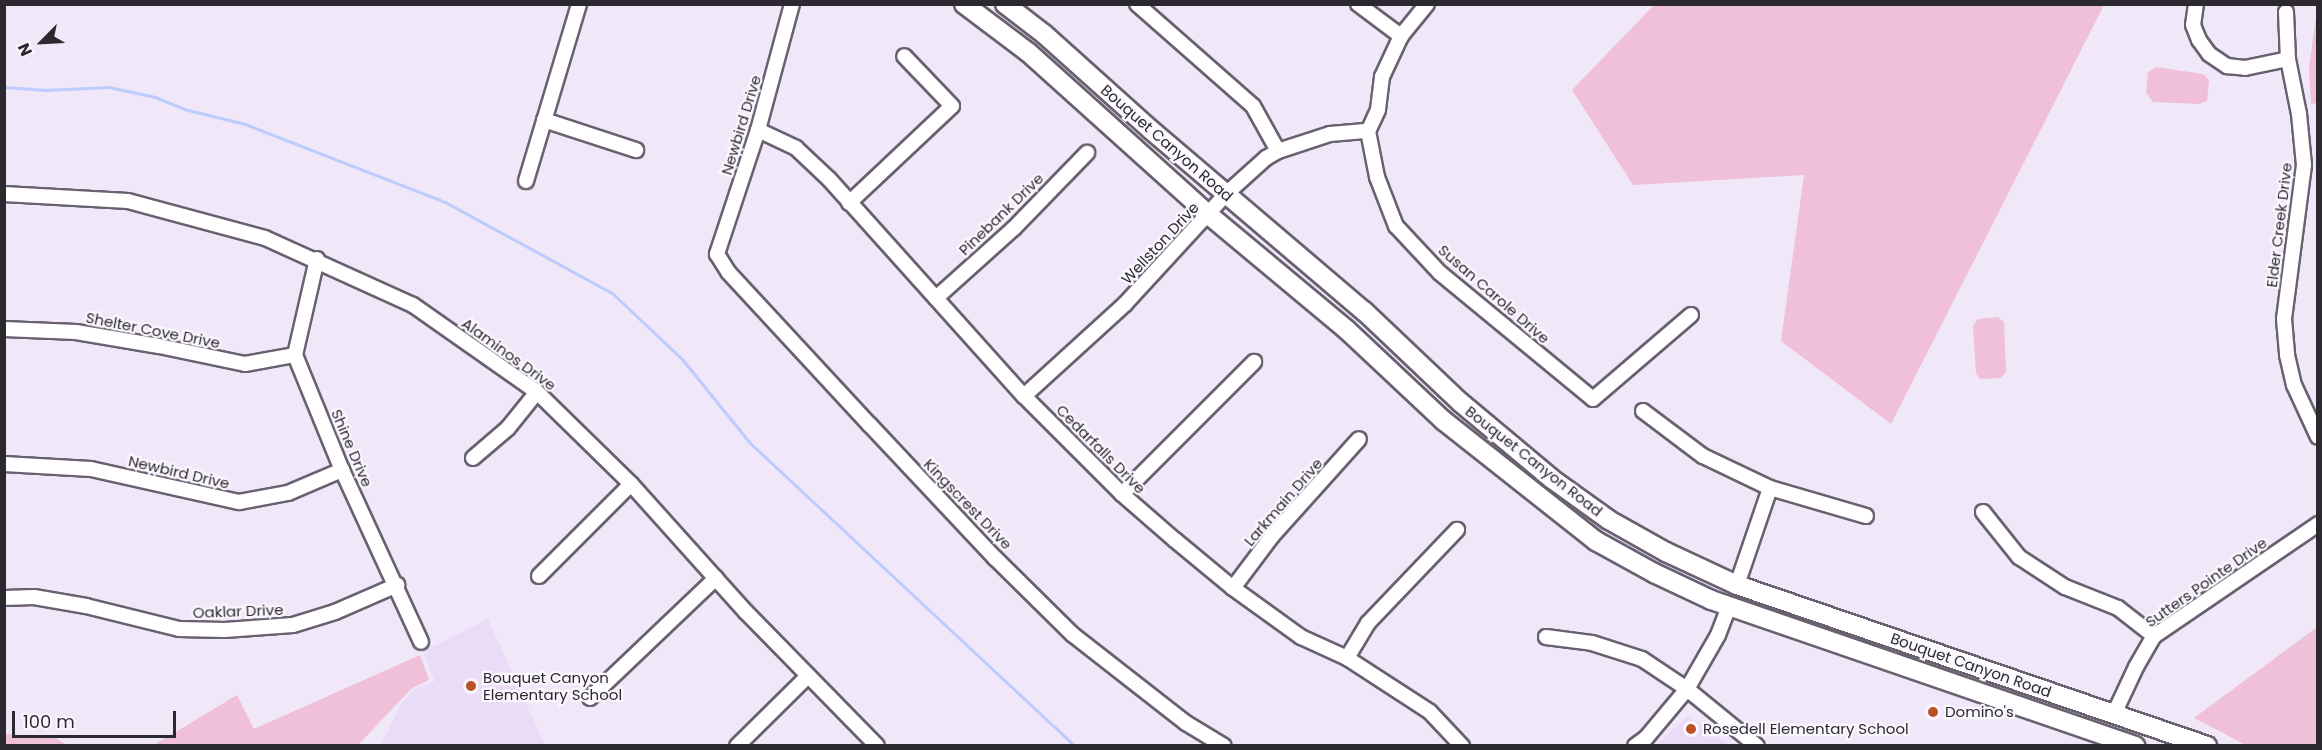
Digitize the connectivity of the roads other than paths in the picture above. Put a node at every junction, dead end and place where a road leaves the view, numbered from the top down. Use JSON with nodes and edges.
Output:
{"nodes":[{"id":1,"x":579,"y":4,"type":"edge"},
{"id":2,"x":792,"y":4,"type":"edge"},
{"id":3,"x":964,"y":4,"type":"edge"},
{"id":4,"x":1005,"y":4,"type":"edge"},
{"id":5,"x":1137,"y":4,"type":"edge"},
{"id":6,"x":1358,"y":4,"type":"edge"},
{"id":7,"x":1427,"y":4,"type":"edge"},
{"id":8,"x":2196,"y":4,"type":"edge"},
{"id":9,"x":2286,"y":12,"type":"dead end"},
{"id":10,"x":1401,"y":36,"type":"junction"},
{"id":11,"x":904,"y":56,"type":"dead end"},
{"id":12,"x":2288,"y":58,"type":"junction"},
{"id":13,"x":544,"y":120,"type":"junction"},
{"id":14,"x":758,"y":130,"type":"junction"},
{"id":15,"x":1368,"y":131,"type":"junction"},
{"id":16,"x":636,"y":150,"type":"dead end"},
{"id":17,"x":1278,"y":151,"type":"junction"},
{"id":18,"x":1087,"y":153,"type":"dead end"},
{"id":19,"x":526,"y":181,"type":"dead end"},
{"id":20,"x":4,"y":194,"type":"edge"},
{"id":21,"x":1226,"y":194,"type":"junction"},
{"id":22,"x":849,"y":203,"type":"junction"},
{"id":23,"x":1209,"y":215,"type":"junction"},
{"id":24,"x":717,"y":254,"type":"joint"},
{"id":25,"x":317,"y":259,"type":"junction"},
{"id":26,"x":936,"y":298,"type":"junction"},
{"id":27,"x":1691,"y":315,"type":"dead end"},
{"id":28,"x":4,"y":329,"type":"edge"},
{"id":29,"x":295,"y":355,"type":"junction"},
{"id":30,"x":1254,"y":362,"type":"dead end"},
{"id":31,"x":537,"y":392,"type":"junction"},
{"id":32,"x":1024,"y":396,"type":"junction"},
{"id":33,"x":1643,"y":411,"type":"dead end"},
{"id":34,"x":2318,"y":437,"type":"edge"},
{"id":35,"x":1359,"y":439,"type":"dead end"},
{"id":36,"x":473,"y":458,"type":"dead end"},
{"id":37,"x":4,"y":464,"type":"edge"},
{"id":38,"x":342,"y":470,"type":"junction"},
{"id":39,"x":631,"y":484,"type":"junction"},
{"id":40,"x":1770,"y":488,"type":"junction"},
{"id":41,"x":1122,"y":494,"type":"junction"},
{"id":42,"x":1983,"y":512,"type":"dead end"},
{"id":43,"x":1866,"y":516,"type":"dead end"},
{"id":44,"x":2318,"y":524,"type":"edge"},
{"id":45,"x":1457,"y":530,"type":"dead end"},
{"id":46,"x":539,"y":576,"type":"dead end"},
{"id":47,"x":716,"y":579,"type":"junction"},
{"id":48,"x":397,"y":585,"type":"junction"},
{"id":49,"x":1737,"y":585,"type":"junction"},
{"id":50,"x":1233,"y":588,"type":"junction"},
{"id":51,"x":4,"y":598,"type":"edge"},
{"id":52,"x":1729,"y":606,"type":"junction"},
{"id":53,"x":2154,"y":636,"type":"junction"},
{"id":54,"x":1546,"y":637,"type":"dead end"},
{"id":55,"x":421,"y":642,"type":"dead end"},
{"id":56,"x":1347,"y":658,"type":"junction"},
{"id":57,"x":1929,"y":675,"type":"junction"},
{"id":58,"x":808,"y":676,"type":"junction"},
{"id":59,"x":1687,"y":689,"type":"junction"},
{"id":60,"x":2052,"y":693,"type":"junction"},
{"id":61,"x":590,"y":698,"type":"dead end"},
{"id":62,"x":2114,"y":714,"type":"junction"},
{"id":63,"x":2107,"y":734,"type":"junction"},
{"id":64,"x":737,"y":746,"type":"edge"},
{"id":65,"x":877,"y":746,"type":"edge"},
{"id":66,"x":1224,"y":746,"type":"edge"},
{"id":67,"x":1462,"y":746,"type":"edge"},
{"id":68,"x":1635,"y":746,"type":"edge"},
{"id":69,"x":1757,"y":746,"type":"edge"},
{"id":70,"x":2136,"y":746,"type":"edge"},
{"id":71,"x":2207,"y":746,"type":"edge"}],
"edges":[{"from":1,"to":13,"type":"street"},
{"from":2,"to":14,"type":"street","name":"Newbird Drive"},
{"from":3,"to":23,"type":"main road","name":"Bouquet Canyon Road"},
{"from":4,"to":21,"type":"main road","name":"Bouquet Canyon Road"},
{"from":5,"to":17,"type":"street"},
{"from":6,"to":10,"type":"street"},
{"from":7,"to":10,"type":"street"},
{"from":8,"to":12,"type":"street"},
{"from":9,"to":12,"type":"street","name":"Elder Creek Drive"},
{"from":10,"to":15,"type":"street"},
{"from":11,"to":22,"type":"street"},
{"from":12,"to":34,"type":"street","name":"Elder Creek Drive"},
{"from":13,"to":16,"type":"street"},
{"from":13,"to":19,"type":"street"},
{"from":14,"to":22,"type":"street","name":"Cedarfalls Drive"},
{"from":14,"to":24,"type":"street","name":"Newbird Drive"},
{"from":15,"to":17,"type":"street","name":"Wellston Drive"},
{"from":15,"to":27,"type":"street","name":"Susan Carole Drive"},
{"from":17,"to":21,"type":"street","name":"Wellston Drive"},
{"from":18,"to":26,"type":"street","name":"Pinebank Drive"},
{"from":20,"to":25,"type":"street","name":"Alaminos Drive"},
{"from":21,"to":23,"type":"street","name":"Wellston Drive"},
{"from":21,"to":49,"type":"main road","name":"Bouquet Canyon Road"},
{"from":22,"to":26,"type":"street","name":"Cedarfalls Drive"},
{"from":23,"to":32,"type":"street","name":"Wellston Drive"},
{"from":23,"to":52,"type":"main road","name":"Bouquet Canyon Road"},
{"from":24,"to":66,"type":"street","name":"Kingscrest Drive"},
{"from":25,"to":29,"type":"street"},
{"from":25,"to":31,"type":"street","name":"Alaminos Drive"},
{"from":26,"to":32,"type":"street","name":"Cedarfalls Drive"},
{"from":28,"to":29,"type":"street","name":"Shelter Cove Drive"},
{"from":29,"to":38,"type":"street","name":"Shine Drive"},
{"from":30,"to":41,"type":"street"},
{"from":31,"to":36,"type":"street"},
{"from":31,"to":39,"type":"street","name":"Alaminos Drive"},
{"from":32,"to":41,"type":"street","name":"Cedarfalls Drive"},
{"from":33,"to":40,"type":"street"},
{"from":35,"to":50,"type":"street","name":"Larkmain Drive"},
{"from":37,"to":38,"type":"street","name":"Newbird Drive"},
{"from":38,"to":48,"type":"street","name":"Shine Drive"},
{"from":39,"to":46,"type":"street"},
{"from":39,"to":47,"type":"street","name":"Alaminos Drive"},
{"from":40,"to":43,"type":"street"},
{"from":40,"to":49,"type":"street"},
{"from":41,"to":50,"type":"street","name":"Cedarfalls Drive"},
{"from":42,"to":53,"type":"street"},
{"from":44,"to":53,"type":"street","name":"Sutters Pointe Drive"},
{"from":45,"to":56,"type":"street"},
{"from":47,"to":58,"type":"street","name":"Alaminos Drive"},
{"from":47,"to":61,"type":"street"},
{"from":48,"to":51,"type":"street","name":"Oaklar Drive"},
{"from":48,"to":55,"type":"street","name":"Shine Drive"},
{"from":49,"to":52,"type":"main road"},
{"from":49,"to":60,"type":"main road","name":"Bouquet Canyon Road"},
{"from":50,"to":56,"type":"street","name":"Cedarfalls Drive"},
{"from":52,"to":57,"type":"main road","name":"Bouquet Canyon Road"},
{"from":52,"to":59,"type":"street"},
{"from":53,"to":62,"type":"street","name":"Sutters Pointe Drive"},
{"from":54,"to":59,"type":"street"},
{"from":56,"to":67,"type":"street","name":"Cedarfalls Drive"},
{"from":57,"to":60,"type":"main road"},
{"from":57,"to":63,"type":"main road","name":"Bouquet Canyon Road"},
{"from":58,"to":64,"type":"street"},
{"from":58,"to":65,"type":"street","name":"Alaminos Drive"},
{"from":59,"to":68,"type":"street"},
{"from":59,"to":69,"type":"street"},
{"from":60,"to":62,"type":"main road","name":"Bouquet Canyon Road"},
{"from":62,"to":63,"type":"main road"},
{"from":62,"to":71,"type":"main road","name":"Bouquet Canyon Road"},
{"from":63,"to":70,"type":"main road","name":"Bouquet Canyon Road"}]}
